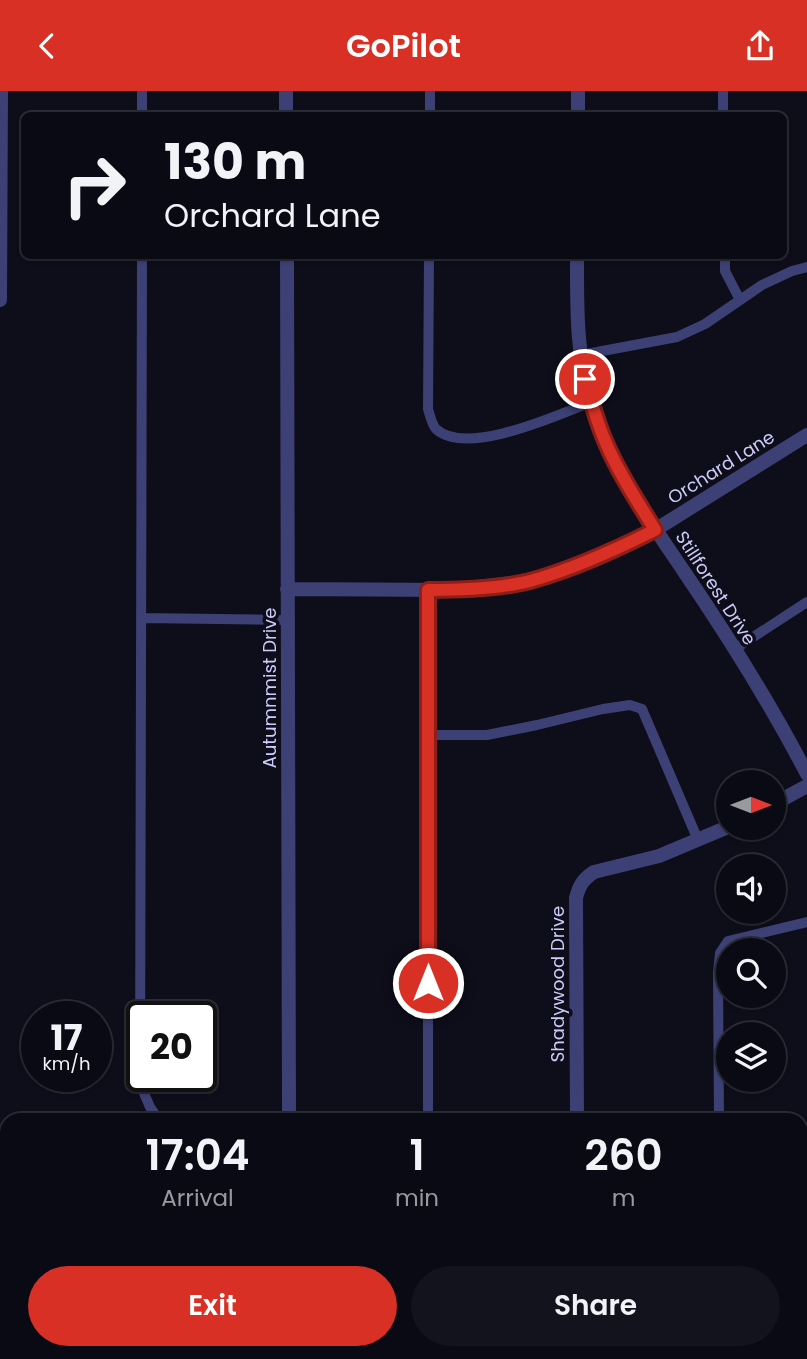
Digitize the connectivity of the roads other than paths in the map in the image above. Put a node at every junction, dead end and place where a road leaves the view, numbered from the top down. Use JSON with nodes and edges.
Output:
{"nodes":[{"id":1,"x":1,"y":91,"type":"edge"},
{"id":2,"x":142,"y":91,"type":"edge"},
{"id":3,"x":286,"y":91,"type":"edge"},
{"id":4,"x":430,"y":91,"type":"edge"},
{"id":5,"x":578,"y":91,"type":"edge"},
{"id":6,"x":723,"y":91,"type":"edge"},
{"id":7,"x":142,"y":112,"type":"edge"},
{"id":8,"x":286,"y":112,"type":"edge"},
{"id":9,"x":430,"y":112,"type":"edge"},
{"id":10,"x":578,"y":112,"type":"edge"},
{"id":11,"x":723,"y":112,"type":"edge"},
{"id":12,"x":142,"y":259,"type":"edge"},
{"id":13,"x":287,"y":259,"type":"edge"},
{"id":14,"x":429,"y":259,"type":"edge"},
{"id":15,"x":577,"y":259,"type":"edge"},
{"id":16,"x":724,"y":259,"type":"edge"},
{"id":17,"x":807,"y":267,"type":"edge"},
{"id":18,"x":0,"y":300,"type":"edge"},
{"id":19,"x":740,"y":300,"type":"junction"},
{"id":20,"x":581,"y":355,"type":"junction"},
{"id":21,"x":591,"y":402,"type":"junction"},
{"id":22,"x":807,"y":435,"type":"edge"},
{"id":23,"x":655,"y":530,"type":"junction"},
{"id":24,"x":287,"y":589,"type":"junction"},
{"id":25,"x":428,"y":590,"type":"junction"},
{"id":26,"x":807,"y":602,"type":"edge"},
{"id":27,"x":141,"y":618,"type":"junction"},
{"id":28,"x":288,"y":620,"type":"junction"},
{"id":29,"x":735,"y":649,"type":"junction"},
{"id":30,"x":428,"y":735,"type":"junction"},
{"id":31,"x":807,"y":774,"type":"edge"},
{"id":32,"x":807,"y":786,"type":"edge"},
{"id":33,"x":786,"y":797,"type":"edge"},
{"id":34,"x":716,"y":832,"type":"edge"},
{"id":35,"x":698,"y":840,"type":"junction"},
{"id":36,"x":807,"y":922,"type":"edge"},
{"id":37,"x":154,"y":1113,"type":"edge"},
{"id":38,"x":289,"y":1113,"type":"edge"},
{"id":39,"x":428,"y":1113,"type":"edge"},
{"id":40,"x":577,"y":1113,"type":"edge"},
{"id":41,"x":719,"y":1113,"type":"edge"}],
"edges":[{"from":1,"to":18,"type":"street"},
{"from":2,"to":7,"type":"lane"},
{"from":3,"to":8,"type":"street"},
{"from":4,"to":9,"type":"lane"},
{"from":5,"to":10,"type":"street"},
{"from":6,"to":11,"type":"lane"},
{"from":12,"to":27,"type":"lane"},
{"from":13,"to":24,"type":"street","name":"Autumnmist Drive"},
{"from":14,"to":21,"type":"lane"},
{"from":15,"to":20,"type":"street","name":"Stillforest Drive"},
{"from":16,"to":19,"type":"lane"},
{"from":17,"to":19,"type":"lane"},
{"from":19,"to":20,"type":"lane"},
{"from":20,"to":21,"type":"street","name":"Stillforest Drive"},
{"from":21,"to":23,"type":"street","name":"Stillforest Drive"},
{"from":22,"to":23,"type":"street","name":"Orchard Lane"},
{"from":23,"to":25,"type":"street","name":"Orchard Lane"},
{"from":23,"to":29,"type":"street","name":"Stillforest Drive"},
{"from":24,"to":25,"type":"street","name":"Orchard Lane"},
{"from":24,"to":28,"type":"street","name":"Autumnmist Drive"},
{"from":25,"to":30,"type":"lane"},
{"from":26,"to":29,"type":"lane"},
{"from":27,"to":28,"type":"lane"},
{"from":27,"to":37,"type":"lane"},
{"from":28,"to":38,"type":"street","name":"Autumnmist Drive"},
{"from":29,"to":31,"type":"street","name":"Stillforest Drive"},
{"from":30,"to":35,"type":"lane"},
{"from":30,"to":39,"type":"lane"},
{"from":32,"to":33,"type":"street"},
{"from":34,"to":35,"type":"street","name":"Shadywood Drive"},
{"from":35,"to":40,"type":"street","name":"Shadywood Drive"},
{"from":36,"to":41,"type":"lane"}]}
